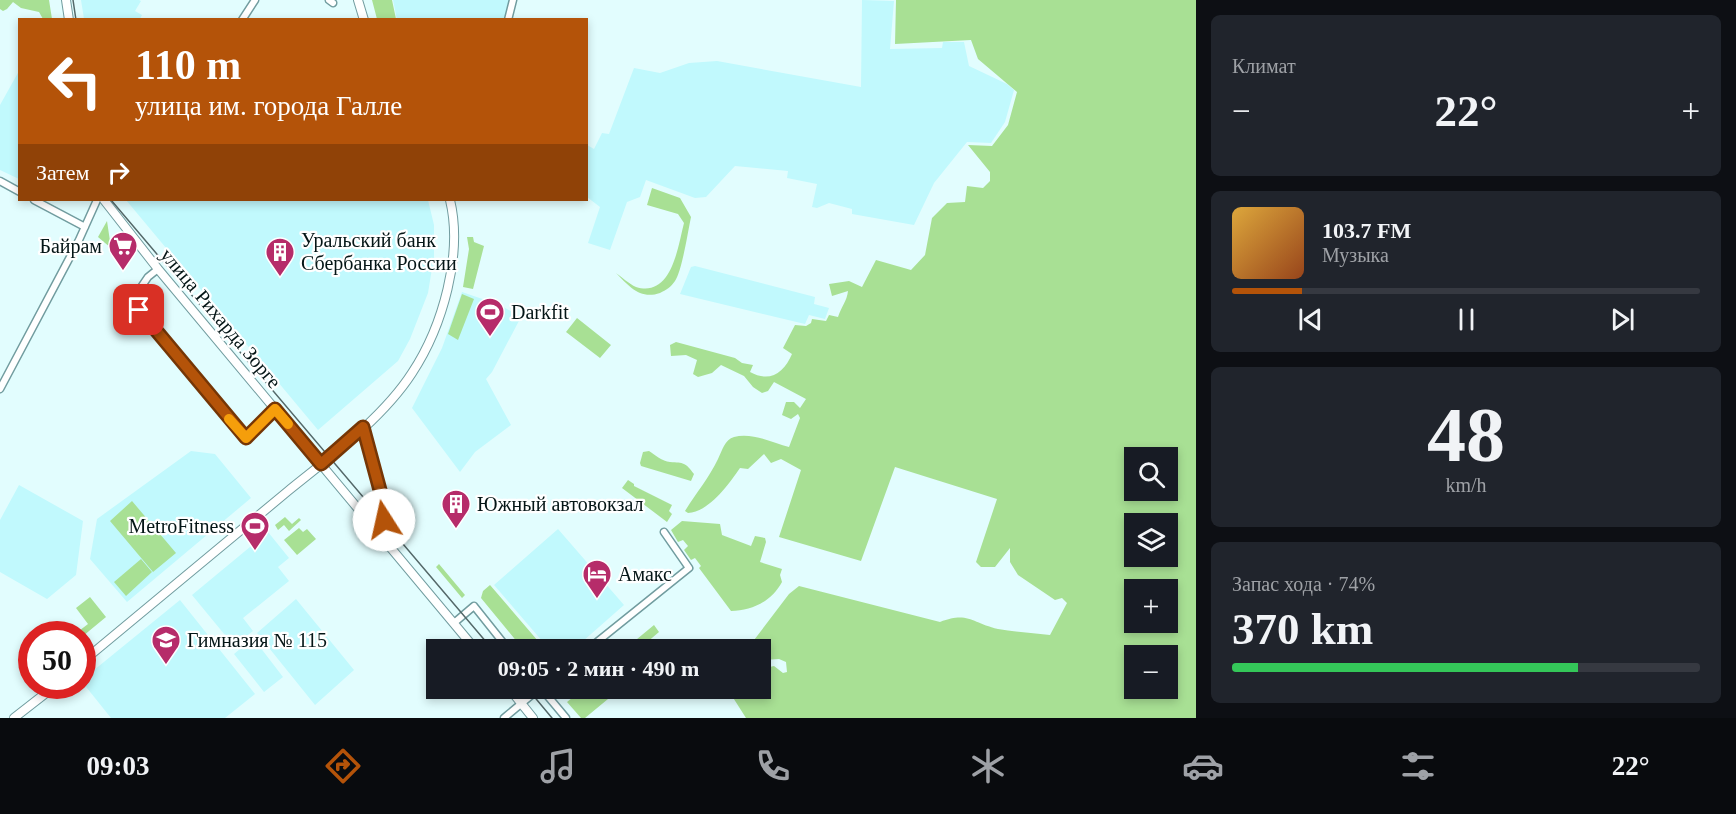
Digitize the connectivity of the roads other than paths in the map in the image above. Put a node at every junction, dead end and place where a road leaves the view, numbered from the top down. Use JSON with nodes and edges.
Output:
{"nodes":[{"id":1,"x":66,"y":0,"type":"edge"},
{"id":2,"x":255,"y":0,"type":"edge"},
{"id":3,"x":358,"y":0,"type":"edge"},
{"id":4,"x":513,"y":0,"type":"edge"},
{"id":5,"x":69,"y":18,"type":"edge"},
{"id":6,"x":244,"y":18,"type":"edge"},
{"id":7,"x":363,"y":18,"type":"edge"},
{"id":8,"x":508,"y":18,"type":"edge"},
{"id":9,"x":0,"y":181,"type":"edge"},
{"id":10,"x":18,"y":191,"type":"edge"},
{"id":11,"x":36,"y":201,"type":"edge"},
{"id":12,"x":98,"y":201,"type":"edge"},
{"id":13,"x":105,"y":201,"type":"edge"},
{"id":14,"x":450,"y":201,"type":"edge"},
{"id":15,"x":85,"y":226,"type":"junction"},
{"id":16,"x":158,"y":269,"type":"junction"},
{"id":17,"x":0,"y":389,"type":"edge"},
{"id":18,"x":275,"y":409,"type":"junction"},
{"id":19,"x":363,"y":427,"type":"junction"},
{"id":20,"x":321,"y":464,"type":"junction"},
{"id":21,"x":664,"y":532,"type":"dead end"},
{"id":22,"x":392,"y":548,"type":"junction"},
{"id":23,"x":454,"y":623,"type":"junction"},
{"id":24,"x":467,"y":639,"type":"edge"},
{"id":25,"x":500,"y":639,"type":"edge"},
{"id":26,"x":601,"y":639,"type":"edge"},
{"id":27,"x":96,"y":650,"type":"edge"},
{"id":28,"x":38,"y":699,"type":"edge"},
{"id":29,"x":518,"y":699,"type":"edge"},
{"id":30,"x":526,"y":699,"type":"edge"},
{"id":31,"x":550,"y":699,"type":"edge"},
{"id":32,"x":521,"y":703,"type":"junction"},
{"id":33,"x":14,"y":718,"type":"edge"},
{"id":34,"x":504,"y":718,"type":"edge"},
{"id":35,"x":534,"y":718,"type":"edge"},
{"id":36,"x":566,"y":718,"type":"edge"}],
"edges":[{"from":1,"to":5,"type":"main road"},
{"from":2,"to":6,"type":"street"},
{"from":3,"to":7,"type":"main road"},
{"from":4,"to":8,"type":"street"},
{"from":9,"to":10,"type":"street"},
{"from":11,"to":15,"type":"street"},
{"from":12,"to":15,"type":"street"},
{"from":13,"to":16,"type":"main road","name":"улица Рихарда Зорге"},
{"from":14,"to":19,"type":"main road"},
{"from":15,"to":17,"type":"street"},
{"from":16,"to":18,"type":"main road","name":"улица Рихарда Зорге"},
{"from":16,"to":18,"type":"street"},
{"from":18,"to":20,"type":"main road","name":"улица Рихарда Зорге"},
{"from":19,"to":20,"type":"main road"},
{"from":19,"to":22,"type":"main road"},
{"from":20,"to":22,"type":"main road","name":"улица Рихарда Зорге"},
{"from":20,"to":27,"type":"main road"},
{"from":21,"to":26,"type":"street"},
{"from":22,"to":23,"type":"main road","name":"улица Рихарда Зорге"},
{"from":23,"to":24,"type":"main road","name":"улица Рихарда Зорге"},
{"from":23,"to":25,"type":"street"},
{"from":28,"to":33,"type":"main road"},
{"from":29,"to":32,"type":"main road"},
{"from":30,"to":32,"type":"street"},
{"from":31,"to":36,"type":"street"},
{"from":32,"to":34,"type":"street"},
{"from":32,"to":35,"type":"main road"}]}
